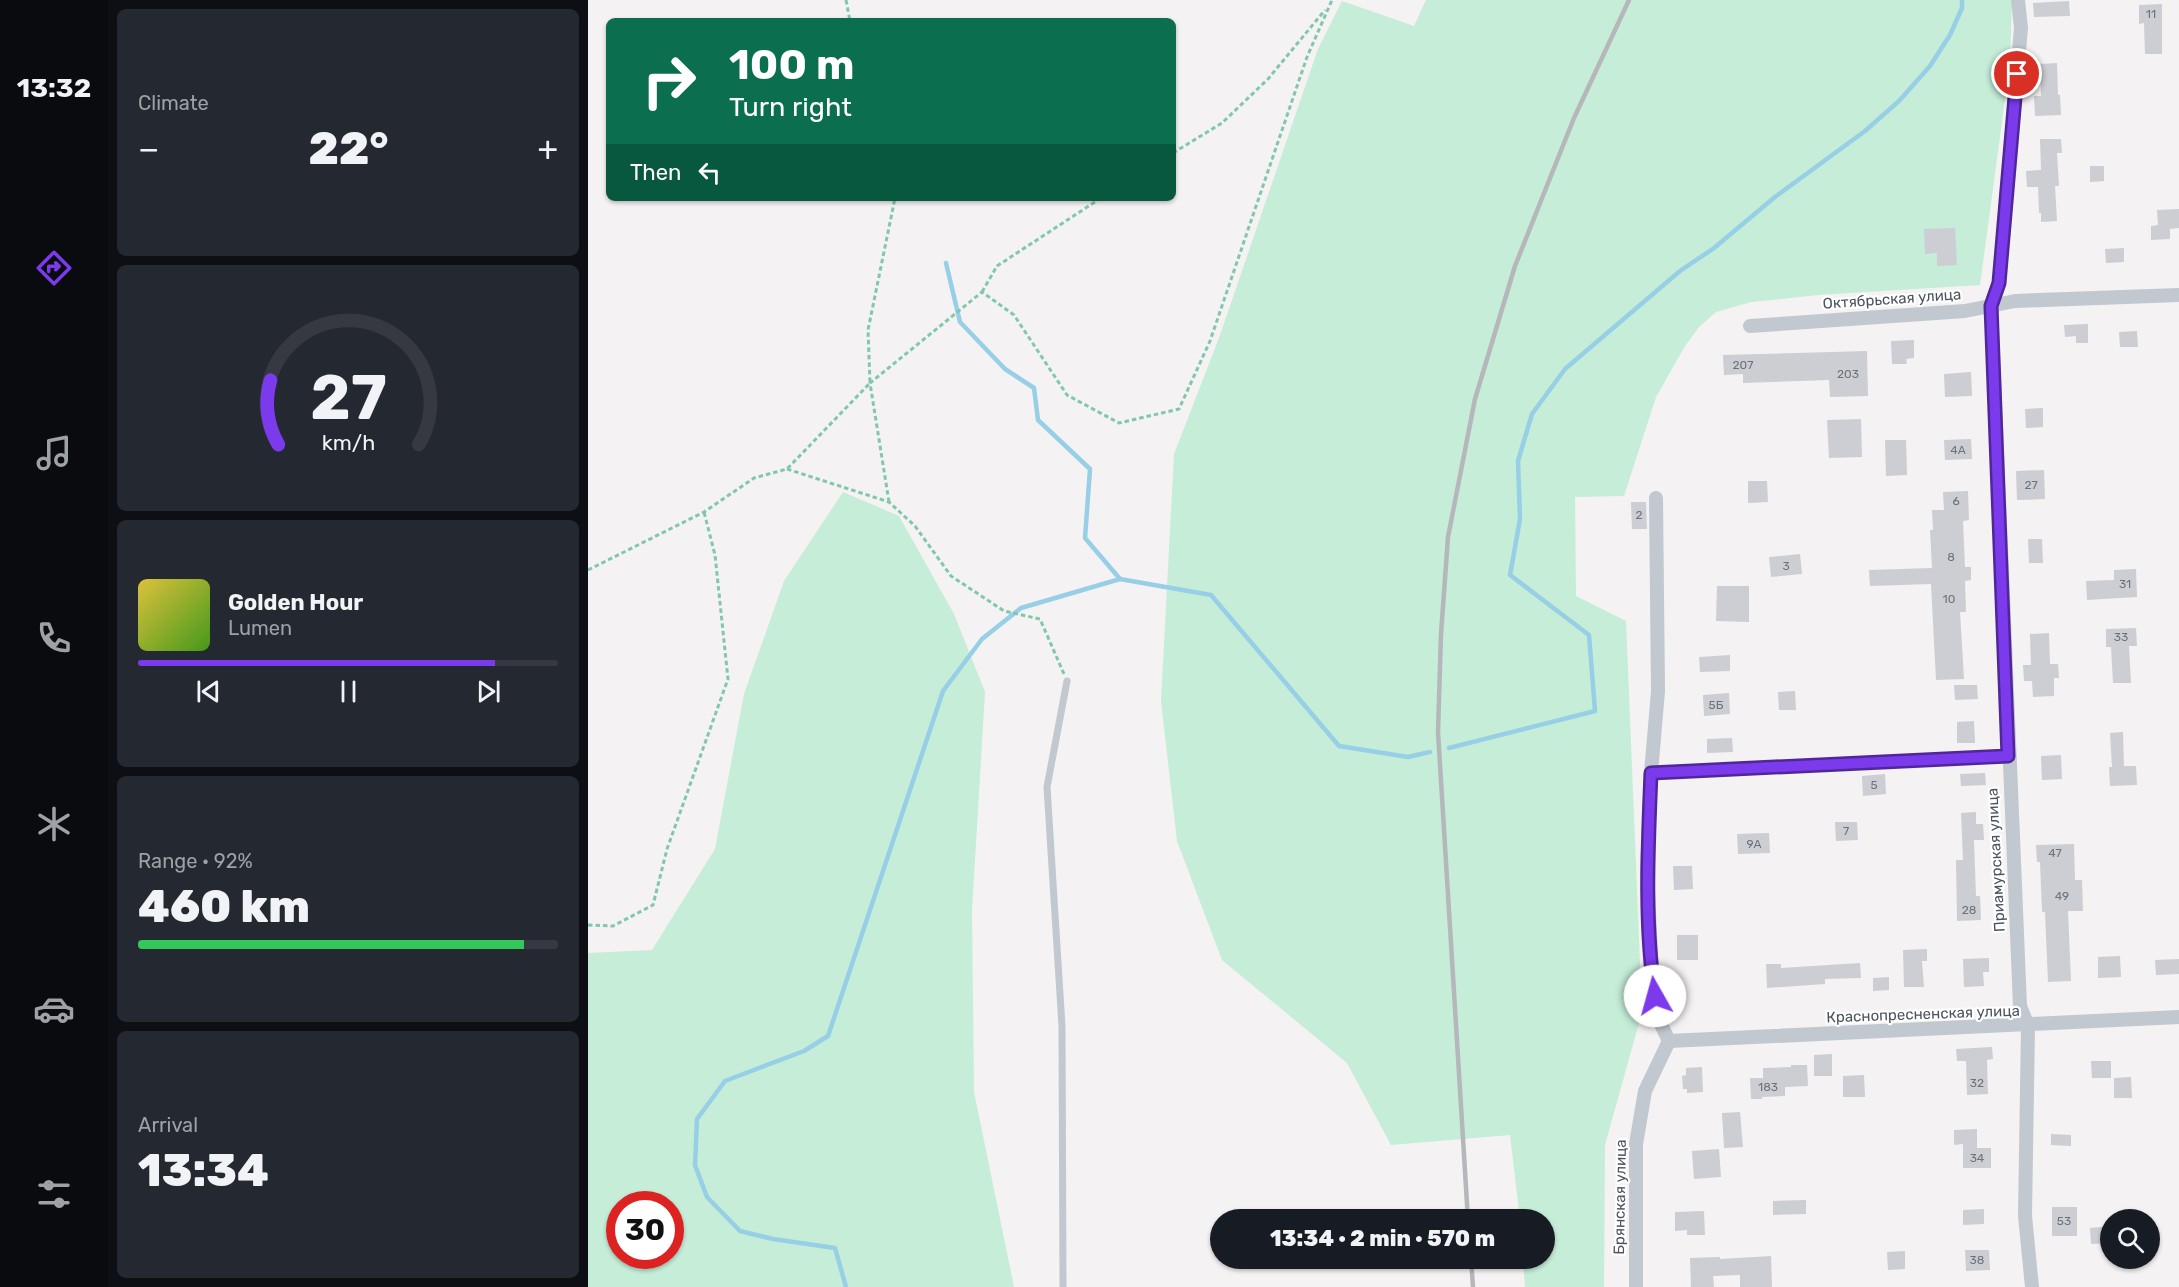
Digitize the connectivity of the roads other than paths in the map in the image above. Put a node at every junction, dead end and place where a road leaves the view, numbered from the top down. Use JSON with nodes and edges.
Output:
{"nodes":[{"id":1,"x":2018,"y":0,"type":"edge"},
{"id":2,"x":2179,"y":295,"type":"edge"},
{"id":3,"x":1991,"y":306,"type":"junction"},
{"id":4,"x":1750,"y":326,"type":"dead end"},
{"id":5,"x":1656,"y":498,"type":"dead end"},
{"id":6,"x":1067,"y":681,"type":"road end"},
{"id":7,"x":2008,"y":756,"type":"junction"},
{"id":8,"x":1651,"y":773,"type":"junction"},
{"id":9,"x":2179,"y":1017,"type":"edge"},
{"id":10,"x":2028,"y":1026,"type":"junction"},
{"id":11,"x":1669,"y":1041,"type":"junction"},
{"id":12,"x":1064,"y":1287,"type":"edge"},
{"id":13,"x":1636,"y":1287,"type":"edge"},
{"id":14,"x":2032,"y":1287,"type":"edge"}],
"edges":[{"from":1,"to":3,"type":"street","name":"Приамурская улица"},
{"from":2,"to":3,"type":"street","name":"Октябрьская улица"},
{"from":3,"to":4,"type":"street","name":"Октябрьская улица"},
{"from":3,"to":7,"type":"street","name":"Приамурская улица"},
{"from":5,"to":8,"type":"street"},
{"from":6,"to":12,"type":"lane"},
{"from":7,"to":8,"type":"lane"},
{"from":7,"to":10,"type":"street","name":"Приамурская улица"},
{"from":8,"to":11,"type":"street"},
{"from":9,"to":10,"type":"street","name":"Краснопресненская улица"},
{"from":10,"to":11,"type":"street","name":"Краснопресненская улица"},
{"from":10,"to":14,"type":"street","name":"Приамурская улица"},
{"from":11,"to":13,"type":"street","name":"Брянская улица"}]}
